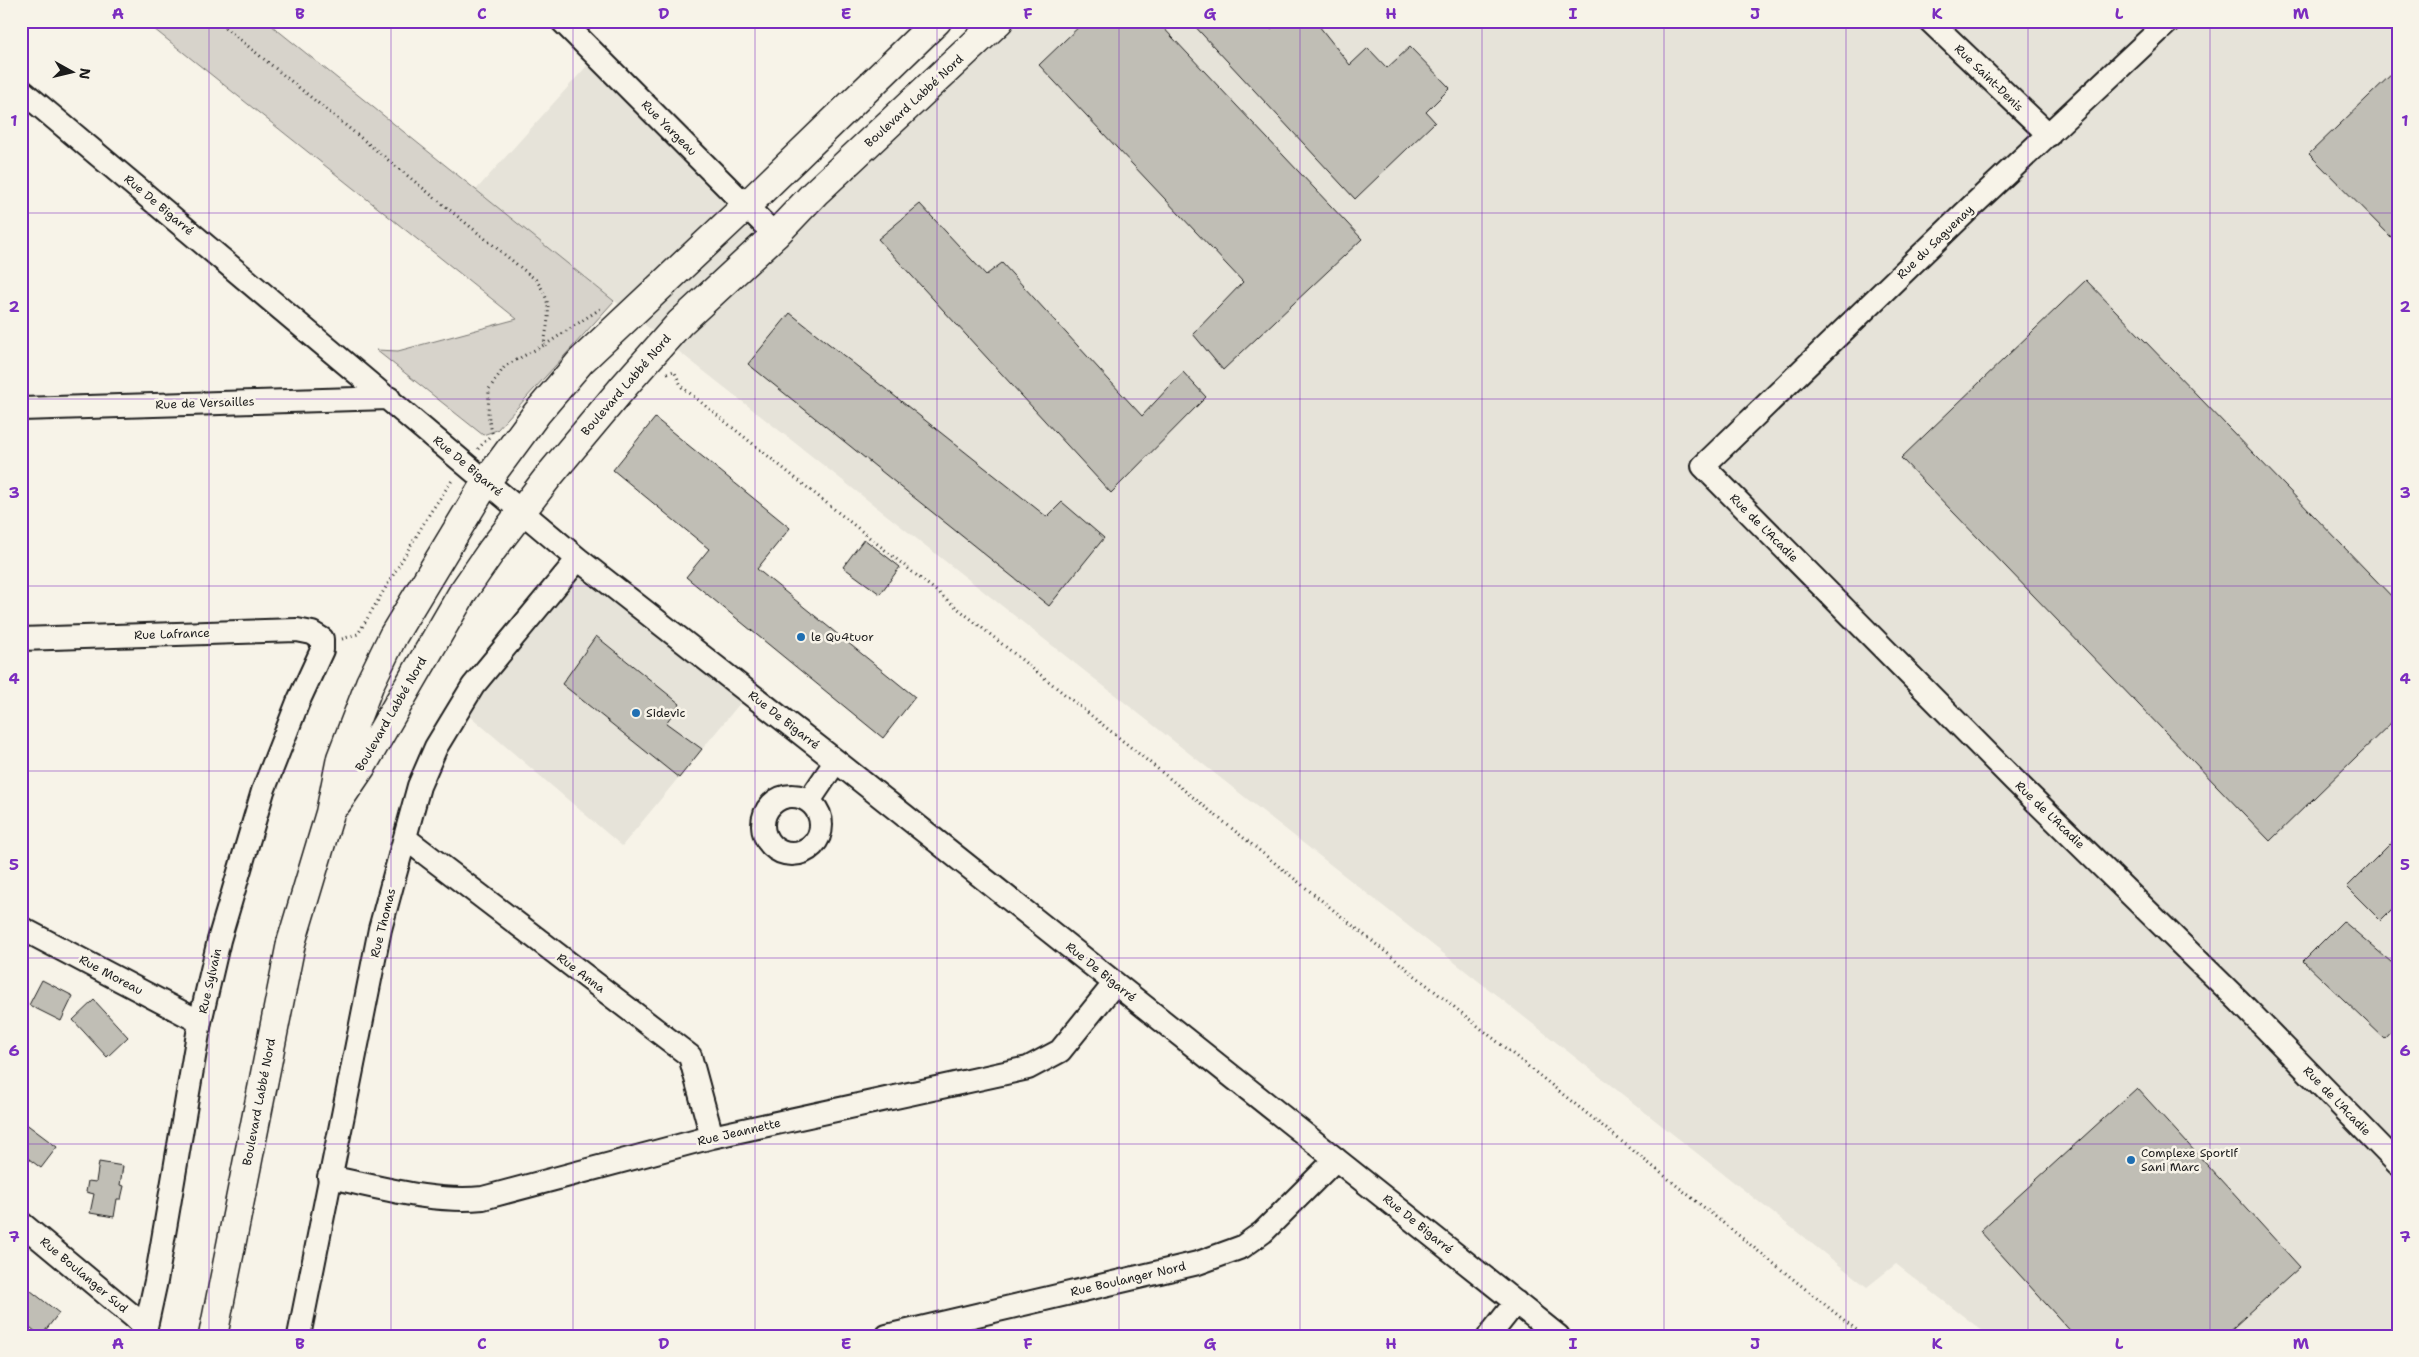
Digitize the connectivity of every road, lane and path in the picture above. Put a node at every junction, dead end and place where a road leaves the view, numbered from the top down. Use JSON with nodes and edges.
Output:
{"nodes":[{"id":1,"x":217,"y":21,"type":"edge"},
{"id":2,"x":562,"y":21,"type":"edge"},
{"id":3,"x":937,"y":21,"type":"edge"},
{"id":4,"x":1930,"y":21,"type":"edge"},
{"id":5,"x":2169,"y":21,"type":"edge"},
{"id":6,"x":987,"y":25,"type":"edge"},
{"id":7,"x":22,"y":94,"type":"edge"},
{"id":8,"x":2049,"y":136,"type":"junction"},
{"id":9,"x":746,"y":206,"type":"junction"},
{"id":10,"x":775,"y":235,"type":"junction"},
{"id":11,"x":536,"y":280,"type":"dead end"},
{"id":12,"x":682,"y":386,"type":"dead end"},
{"id":13,"x":389,"y":398,"type":"junction"},
{"id":14,"x":21,"y":409,"type":"edge"},
{"id":15,"x":491,"y":435,"type":"dead end"},
{"id":16,"x":464,"y":464,"type":"junction"},
{"id":17,"x":1703,"y":466,"type":"joint"},
{"id":18,"x":486,"y":482,"type":"junction"},
{"id":19,"x":522,"y":510,"type":"junction"},
{"id":20,"x":578,"y":559,"type":"junction"},
{"id":21,"x":21,"y":638,"type":"edge"},
{"id":22,"x":322,"y":639,"type":"junction"},
{"id":23,"x":836,"y":761,"type":"junction"},
{"id":24,"x":809,"y":801,"type":"dead end"},
{"id":25,"x":330,"y":813,"type":"junction"},
{"id":26,"x":405,"y":838,"type":"junction"},
{"id":27,"x":21,"y":928,"type":"edge"},
{"id":28,"x":1115,"y":983,"type":"junction"},
{"id":29,"x":200,"y":1022,"type":"junction"},
{"id":30,"x":712,"y":1138,"type":"junction"},
{"id":31,"x":1336,"y":1158,"type":"junction"},
{"id":32,"x":2398,"y":1164,"type":"edge"},
{"id":33,"x":329,"y":1177,"type":"junction"},
{"id":34,"x":21,"y":1224,"type":"edge"},
{"id":35,"x":1516,"y":1302,"type":"junction"},
{"id":36,"x":145,"y":1332,"type":"edge"},
{"id":37,"x":213,"y":1336,"type":"edge"},
{"id":38,"x":299,"y":1336,"type":"edge"},
{"id":39,"x":887,"y":1336,"type":"edge"},
{"id":40,"x":1489,"y":1336,"type":"edge"},
{"id":41,"x":1558,"y":1336,"type":"edge"},
{"id":42,"x":1864,"y":1336,"type":"edge"}],
"edges":[{"from":1,"to":11,"type":"path"},
{"from":2,"to":9,"type":"street","name":"Rue Yargeau"},
{"from":3,"to":9,"type":"main road","name":"Boulevard Labbé Nord"},
{"from":4,"to":8,"type":"street","name":"Rue Saint-Denis"},
{"from":5,"to":8,"type":"street","name":"Rue du Saguenay"},
{"from":6,"to":10,"type":"main road","name":"Boulevard Labbé Nord"},
{"from":7,"to":13,"type":"street","name":"Rue De Bigarré"},
{"from":8,"to":17,"type":"street","name":"Rue du Saguenay"},
{"from":9,"to":10,"type":"street","name":"Rue Yargeau"},
{"from":9,"to":18,"type":"main road","name":"Boulevard Labbé Nord"},
{"from":10,"to":19,"type":"main road","name":"Boulevard Labbé Nord"},
{"from":12,"to":42,"type":"path"},
{"from":13,"to":14,"type":"street","name":"Rue de Versailles"},
{"from":13,"to":16,"type":"street","name":"Rue De Bigarré"},
{"from":15,"to":16,"type":"path"},
{"from":16,"to":18,"type":"street","name":"Rue De Bigarré"},
{"from":16,"to":22,"type":"path"},
{"from":17,"to":32,"type":"street","name":"Rue de L'Acadie"},
{"from":18,"to":19,"type":"street","name":"Rue De Bigarré"},
{"from":18,"to":25,"type":"main road","name":"Boulevard Labbé Nord"},
{"from":19,"to":20,"type":"street","name":"Rue De Bigarré"},
{"from":19,"to":25,"type":"main road","name":"Boulevard Labbé Nord"},
{"from":20,"to":23,"type":"street","name":"Rue De Bigarré"},
{"from":20,"to":26,"type":"street","name":"Rue Thomas"},
{"from":21,"to":22,"type":"street","name":"Rue Lafrance"},
{"from":22,"to":29,"type":"street","name":"Rue Sylvain"},
{"from":23,"to":24,"type":"street"},
{"from":23,"to":28,"type":"street","name":"Rue De Bigarré"},
{"from":25,"to":37,"type":"main road","name":"Boulevard Labbé Nord"},
{"from":26,"to":30,"type":"street","name":"Rue Anna"},
{"from":26,"to":33,"type":"street","name":"Rue Thomas"},
{"from":27,"to":29,"type":"street","name":"Rue Moreau"},
{"from":28,"to":30,"type":"street","name":"Rue Jeannette"},
{"from":28,"to":31,"type":"street","name":"Rue De Bigarré"},
{"from":29,"to":36,"type":"street","name":"Rue Sylvain"},
{"from":30,"to":33,"type":"street","name":"Rue Jeannette"},
{"from":31,"to":35,"type":"street","name":"Rue De Bigarré"},
{"from":31,"to":39,"type":"street","name":"Rue Boulanger Nord"},
{"from":33,"to":38,"type":"street","name":"Rue Thomas"},
{"from":34,"to":36,"type":"street","name":"Rue Boulanger Sud"},
{"from":35,"to":40,"type":"street"},
{"from":35,"to":41,"type":"street","name":"Rue De Bigarré"}]}
